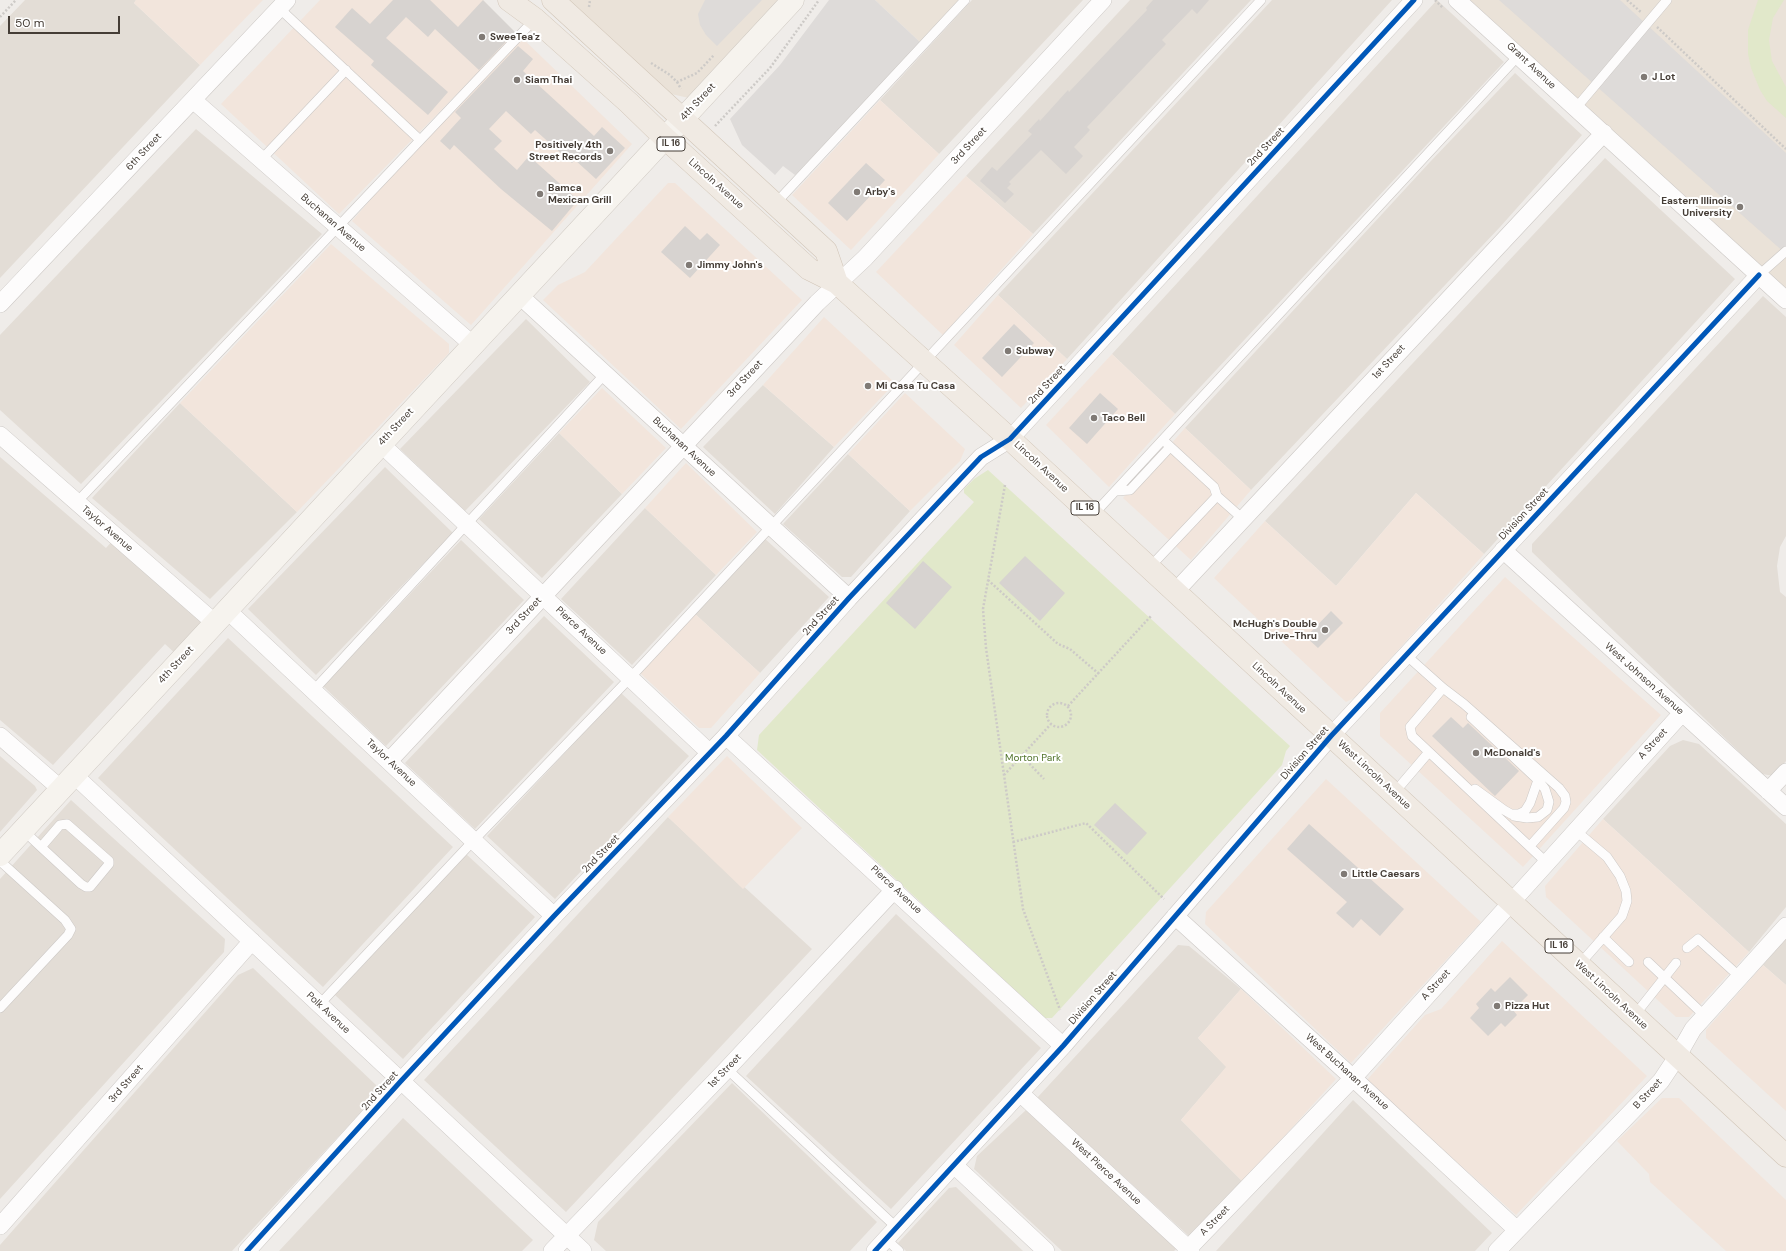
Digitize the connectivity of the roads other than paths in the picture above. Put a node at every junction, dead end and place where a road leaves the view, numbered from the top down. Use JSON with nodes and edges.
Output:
{"nodes":[{"id":1,"x":509,"y":0,"type":"edge"},
{"id":2,"x":553,"y":0,"type":"edge"},
{"id":3,"x":793,"y":0,"type":"edge"},
{"id":4,"x":965,"y":0,"type":"edge"},
{"id":5,"x":1103,"y":0,"type":"edge"},
{"id":6,"x":1261,"y":0,"type":"edge"},
{"id":7,"x":1414,"y":0,"type":"edge"},
{"id":8,"x":1457,"y":0,"type":"edge"},
{"id":9,"x":1667,"y":0,"type":"edge"},
{"id":10,"x":283,"y":4,"type":"edge"},
{"id":11,"x":535,"y":19,"type":"junction"},
{"id":12,"x":1519,"y":55,"type":"junction"},
{"id":13,"x":346,"y":70,"type":"junction"},
{"id":14,"x":193,"y":100,"type":"junction"},
{"id":15,"x":1576,"y":108,"type":"junction"},
{"id":16,"x":682,"y":119,"type":"junction"},
{"id":17,"x":1604,"y":133,"type":"junction"},
{"id":18,"x":665,"y":138,"type":"junction"},
{"id":19,"x":420,"y":140,"type":"junction"},
{"id":20,"x":261,"y":160,"type":"junction"},
{"id":21,"x":775,"y":204,"type":"junction"},
{"id":22,"x":338,"y":228,"type":"junction"},
{"id":23,"x":1786,"y":251,"type":"edge"},
{"id":24,"x":1759,"y":275,"type":"junction"},
{"id":25,"x":837,"y":283,"type":"junction"},
{"id":26,"x":519,"y":295,"type":"junction"},
{"id":27,"x":1786,"y":300,"type":"edge"},
{"id":28,"x":0,"y":304,"type":"edge"},
{"id":29,"x":473,"y":345,"type":"junction"},
{"id":30,"x":924,"y":362,"type":"junction"},
{"id":31,"x":605,"y":374,"type":"junction"},
{"id":32,"x":0,"y":435,"type":"edge"},
{"id":33,"x":1010,"y":439,"type":"junction"},
{"id":34,"x":1163,"y":440,"type":"junction"},
{"id":35,"x":381,"y":444,"type":"junction"},
{"id":36,"x":683,"y":445,"type":"junction"},
{"id":37,"x":1170,"y":447,"type":"junction"},
{"id":38,"x":1116,"y":491,"type":"junction"},
{"id":39,"x":1217,"y":496,"type":"junction"},
{"id":40,"x":77,"y":502,"type":"junction"},
{"id":41,"x":1093,"y":515,"type":"junction"},
{"id":42,"x":1243,"y":519,"type":"junction"},
{"id":43,"x":468,"y":525,"type":"junction"},
{"id":44,"x":771,"y":526,"type":"junction"},
{"id":45,"x":1503,"y":550,"type":"junction"},
{"id":46,"x":1149,"y":568,"type":"junction"},
{"id":47,"x":1175,"y":592,"type":"junction"},
{"id":48,"x":543,"y":595,"type":"junction"},
{"id":49,"x":849,"y":598,"type":"junction"},
{"id":50,"x":221,"y":617,"type":"junction"},
{"id":51,"x":1406,"y":655,"type":"junction"},
{"id":52,"x":630,"y":678,"type":"junction"},
{"id":53,"x":1443,"y":688,"type":"junction"},
{"id":54,"x":313,"y":691,"type":"junction"},
{"id":55,"x":1464,"y":704,"type":"junction"},
{"id":56,"x":1682,"y":713,"type":"junction"},
{"id":57,"x":0,"y":736,"type":"edge"},
{"id":58,"x":726,"y":736,"type":"junction"},
{"id":59,"x":1331,"y":736,"type":"junction"},
{"id":60,"x":1429,"y":752,"type":"junction"},
{"id":61,"x":710,"y":753,"type":"junction"},
{"id":62,"x":389,"y":761,"type":"junction"},
{"id":63,"x":1786,"y":772,"type":"edge"},
{"id":64,"x":1538,"y":780,"type":"junction"},
{"id":65,"x":67,"y":782,"type":"junction"},
{"id":66,"x":1464,"y":785,"type":"junction"},
{"id":67,"x":1768,"y":791,"type":"junction"},
{"id":68,"x":1394,"y":793,"type":"junction"},
{"id":69,"x":1785,"y":805,"type":"edge"},
{"id":70,"x":1511,"y":814,"type":"junction"},
{"id":71,"x":23,"y":830,"type":"junction"},
{"id":72,"x":1575,"y":830,"type":"junction"},
{"id":73,"x":474,"y":840,"type":"junction"},
{"id":74,"x":1530,"y":846,"type":"junction"},
{"id":75,"x":41,"y":847,"type":"junction"},
{"id":76,"x":0,"y":855,"type":"edge"},
{"id":77,"x":0,"y":861,"type":"edge"},
{"id":78,"x":1546,"y":862,"type":"junction"},
{"id":79,"x":895,"y":889,"type":"junction"},
{"id":80,"x":1511,"y":901,"type":"junction"},
{"id":81,"x":554,"y":916,"type":"junction"},
{"id":82,"x":1175,"y":916,"type":"junction"},
{"id":83,"x":1786,"y":926,"type":"edge"},
{"id":84,"x":1603,"y":937,"type":"junction"},
{"id":85,"x":252,"y":941,"type":"junction"},
{"id":86,"x":1687,"y":948,"type":"dead end"},
{"id":87,"x":1629,"y":962,"type":"dead end"},
{"id":88,"x":1648,"y":962,"type":"dead end"},
{"id":89,"x":1676,"y":963,"type":"dead end"},
{"id":90,"x":1579,"y":965,"type":"junction"},
{"id":91,"x":1740,"y":977,"type":"junction"},
{"id":92,"x":1665,"y":978,"type":"junction"},
{"id":93,"x":319,"y":1005,"type":"junction"},
{"id":94,"x":0,"y":1008,"type":"edge"},
{"id":95,"x":1634,"y":1016,"type":"junction"},
{"id":96,"x":1705,"y":1016,"type":"junction"},
{"id":97,"x":1063,"y":1046,"type":"junction"},
{"id":98,"x":1678,"y":1057,"type":"junction"},
{"id":99,"x":727,"y":1069,"type":"junction"},
{"id":100,"x":1353,"y":1078,"type":"junction"},
{"id":101,"x":401,"y":1081,"type":"junction"},
{"id":102,"x":1020,"y":1093,"type":"junction"},
{"id":103,"x":1786,"y":1156,"type":"edge"},
{"id":104,"x":954,"y":1165,"type":"junction"},
{"id":105,"x":0,"y":1226,"type":"edge"},
{"id":106,"x":1517,"y":1230,"type":"junction"},
{"id":107,"x":891,"y":1233,"type":"junction"},
{"id":108,"x":566,"y":1236,"type":"junction"},
{"id":109,"x":1188,"y":1250,"type":"edge"},
{"id":110,"x":248,"y":1251,"type":"edge"},
{"id":111,"x":552,"y":1251,"type":"edge"},
{"id":112,"x":583,"y":1251,"type":"edge"},
{"id":113,"x":875,"y":1251,"type":"edge"},
{"id":114,"x":899,"y":1251,"type":"edge"},
{"id":115,"x":1046,"y":1251,"type":"edge"},
{"id":116,"x":1497,"y":1251,"type":"edge"}],
"edges":[{"from":1,"to":11,"type":"main road","name":"Lincoln Avenue","number":"IL 16"},
{"from":2,"to":16,"type":"main road","name":"Lincoln Avenue","number":"IL 16"},
{"from":3,"to":16,"type":"street","name":"4th Street"},
{"from":4,"to":21,"type":"lane"},
{"from":5,"to":25,"type":"street","name":"3rd Street"},
{"from":6,"to":30,"type":"lane"},
{"from":7,"to":33,"type":"street","name":"2nd Street"},
{"from":8,"to":12,"type":"street","name":"Grant Avenue"},
{"from":9,"to":15,"type":"lane"},
{"from":10,"to":13,"type":"lane"},
{"from":10,"to":14,"type":"street","name":"6th Street"},
{"from":11,"to":18,"type":"main road","name":"Lincoln Avenue","number":"IL 16"},
{"from":11,"to":19,"type":"lane"},
{"from":12,"to":15,"type":"street","name":"Grant Avenue"},
{"from":12,"to":34,"type":"lane"},
{"from":13,"to":19,"type":"lane"},
{"from":13,"to":20,"type":"lane"},
{"from":14,"to":20,"type":"street","name":"Buchanan Avenue"},
{"from":14,"to":28,"type":"street","name":"6th Street"},
{"from":15,"to":17,"type":"street","name":"Grant Avenue"},
{"from":16,"to":18,"type":"street","name":"4th Street"},
{"from":16,"to":21,"type":"main road","name":"Lincoln Avenue","number":"IL 16"},
{"from":17,"to":24,"type":"street","name":"Grant Avenue"},
{"from":17,"to":42,"type":"street","name":"1st Street"},
{"from":18,"to":25,"type":"main road","name":"Lincoln Avenue","number":"IL 16"},
{"from":18,"to":26,"type":"street","name":"4th Street"},
{"from":19,"to":22,"type":"lane"},
{"from":20,"to":22,"type":"street","name":"Buchanan Avenue"},
{"from":21,"to":25,"type":"main road","name":"Lincoln Avenue","number":"IL 16"},
{"from":22,"to":29,"type":"street","name":"Buchanan Avenue"},
{"from":22,"to":40,"type":"lane"},
{"from":23,"to":24,"type":"lane"},
{"from":24,"to":27,"type":"street","name":"Grant Avenue"},
{"from":24,"to":45,"type":"street","name":"Division Street"},
{"from":25,"to":30,"type":"main road","name":"Lincoln Avenue","number":"IL 16"},
{"from":25,"to":36,"type":"street","name":"3rd Street"},
{"from":26,"to":29,"type":"street","name":"4th Street"},
{"from":26,"to":31,"type":"street","name":"Buchanan Avenue"},
{"from":29,"to":35,"type":"street","name":"4th Street"},
{"from":30,"to":33,"type":"main road","name":"Lincoln Avenue","number":"IL 16"},
{"from":30,"to":44,"type":"lane"},
{"from":31,"to":36,"type":"street","name":"Buchanan Avenue"},
{"from":31,"to":43,"type":"lane"},
{"from":32,"to":40,"type":"street","name":"Taylor Avenue"},
{"from":33,"to":41,"type":"main road","name":"Lincoln Avenue","number":"IL 16"},
{"from":33,"to":49,"type":"street","name":"2nd Street"},
{"from":34,"to":37,"type":"lane"},
{"from":34,"to":38,"type":"lane"},
{"from":35,"to":43,"type":"street","name":"Pierce Avenue"},
{"from":35,"to":50,"type":"street","name":"4th Street"},
{"from":36,"to":44,"type":"street","name":"Buchanan Avenue"},
{"from":36,"to":48,"type":"street","name":"3rd Street"},
{"from":37,"to":38,"type":"lane"},
{"from":37,"to":39,"type":"lane"},
{"from":38,"to":41,"type":"lane"},
{"from":39,"to":42,"type":"lane"},
{"from":39,"to":46,"type":"lane"},
{"from":40,"to":50,"type":"street","name":"Taylor Avenue"},
{"from":41,"to":46,"type":"main road","name":"Lincoln Avenue","number":"IL 16"},
{"from":42,"to":47,"type":"street","name":"1st Street"},
{"from":43,"to":48,"type":"street","name":"Pierce Avenue"},
{"from":43,"to":54,"type":"lane"},
{"from":44,"to":49,"type":"street","name":"Buchanan Avenue"},
{"from":44,"to":52,"type":"lane"},
{"from":45,"to":51,"type":"street","name":"Division Street"},
{"from":45,"to":56,"type":"street","name":"West Johnson Avenue"},
{"from":46,"to":47,"type":"main road","name":"Lincoln Avenue","number":"IL 16"},
{"from":47,"to":59,"type":"main road","name":"Lincoln Avenue","number":"IL 16"},
{"from":48,"to":52,"type":"street","name":"Pierce Avenue"},
{"from":48,"to":62,"type":"street","name":"3rd Street"},
{"from":49,"to":58,"type":"street","name":"2nd Street"},
{"from":50,"to":54,"type":"street","name":"Taylor Avenue"},
{"from":50,"to":65,"type":"street","name":"4th Street"},
{"from":51,"to":53,"type":"lane"},
{"from":51,"to":59,"type":"street","name":"Division Street"},
{"from":52,"to":61,"type":"street","name":"Pierce Avenue"},
{"from":52,"to":73,"type":"lane"},
{"from":53,"to":55,"type":"lane"},
{"from":53,"to":60,"type":"lane"},
{"from":54,"to":62,"type":"street","name":"Taylor Avenue"},
{"from":55,"to":64,"type":"lane"},
{"from":55,"to":74,"type":"lane"},
{"from":56,"to":67,"type":"street","name":"West Johnson Avenue"},
{"from":56,"to":72,"type":"street","name":"A Street"},
{"from":57,"to":65,"type":"street","name":"Polk Avenue"},
{"from":58,"to":61,"type":"street","name":"2nd Street"},
{"from":58,"to":79,"type":"street","name":"Pierce Avenue"},
{"from":59,"to":68,"type":"main road","name":"West Lincoln Avenue","number":"IL 16"},
{"from":59,"to":82,"type":"street","name":"Division Street"},
{"from":60,"to":66,"type":"lane"},
{"from":60,"to":68,"type":"lane"},
{"from":61,"to":81,"type":"street","name":"2nd Street"},
{"from":62,"to":73,"type":"street","name":"Taylor Avenue"},
{"from":63,"to":67,"type":"street"},
{"from":64,"to":70,"type":"lane"},
{"from":64,"to":70,"type":"lane"},
{"from":65,"to":71,"type":"street","name":"4th Street"},
{"from":65,"to":85,"type":"street","name":"Polk Avenue"},
{"from":66,"to":70,"type":"lane"},
{"from":66,"to":74,"type":"lane"},
{"from":67,"to":69,"type":"street","name":"West Johnson Avenue"},
{"from":68,"to":80,"type":"main road","name":"West Lincoln Avenue","number":"IL 16"},
{"from":71,"to":75,"type":"lane"},
{"from":71,"to":76,"type":"street","name":"4th Street"},
{"from":72,"to":78,"type":"street","name":"A Street"},
{"from":72,"to":84,"type":"lane"},
{"from":73,"to":81,"type":"street","name":"Taylor Avenue"},
{"from":73,"to":93,"type":"lane"},
{"from":74,"to":78,"type":"lane"},
{"from":75,"to":75,"type":"lane"},
{"from":77,"to":94,"type":"lane"},
{"from":78,"to":80,"type":"street","name":"A Street"},
{"from":79,"to":97,"type":"street","name":"Pierce Avenue"},
{"from":79,"to":99,"type":"street","name":"1st Street"},
{"from":80,"to":90,"type":"main road","name":"West Lincoln Avenue","number":"IL 16"},
{"from":80,"to":100,"type":"street","name":"A Street"},
{"from":81,"to":101,"type":"street","name":"2nd Street"},
{"from":82,"to":97,"type":"street","name":"Division Street"},
{"from":82,"to":100,"type":"street","name":"West Buchanan Avenue"},
{"from":83,"to":91,"type":"street","name":"B Street"},
{"from":84,"to":87,"type":"lane"},
{"from":84,"to":90,"type":"lane"},
{"from":85,"to":93,"type":"street","name":"Polk Avenue"},
{"from":85,"to":105,"type":"street","name":"3rd Street"},
{"from":86,"to":91,"type":"lane"},
{"from":88,"to":92,"type":"lane"},
{"from":89,"to":92,"type":"lane"},
{"from":90,"to":95,"type":"main road","name":"West Lincoln Avenue","number":"IL 16"},
{"from":91,"to":96,"type":"street","name":"B Street"},
{"from":92,"to":95,"type":"lane"},
{"from":92,"to":96,"type":"lane"},
{"from":93,"to":101,"type":"street","name":"Polk Avenue"},
{"from":95,"to":98,"type":"main road","name":"West Lincoln Avenue","number":"IL 16"},
{"from":96,"to":98,"type":"street","name":"B Street"},
{"from":97,"to":102,"type":"street","name":"Division Street"},
{"from":98,"to":103,"type":"main road","name":"West Lincoln Avenue","number":"IL 16"},
{"from":98,"to":106,"type":"street","name":"B Street"},
{"from":99,"to":107,"type":"lane"},
{"from":99,"to":108,"type":"street","name":"1st Street"},
{"from":100,"to":106,"type":"street","name":"West Buchanan Avenue"},
{"from":100,"to":109,"type":"street","name":"A Street"},
{"from":101,"to":108,"type":"street","name":"Polk Avenue"},
{"from":101,"to":110,"type":"street","name":"2nd Street"},
{"from":102,"to":104,"type":"street","name":"Division Street"},
{"from":102,"to":109,"type":"street","name":"West Pierce Avenue"},
{"from":104,"to":107,"type":"street","name":"Division Street"},
{"from":104,"to":115,"type":"street"},
{"from":106,"to":116,"type":"street","name":"B Street"},
{"from":107,"to":113,"type":"street","name":"Division Street"},
{"from":107,"to":114,"type":"lane"},
{"from":108,"to":111,"type":"street","name":"1st Street"},
{"from":108,"to":112,"type":"street","name":"Polk Avenue"}]}
